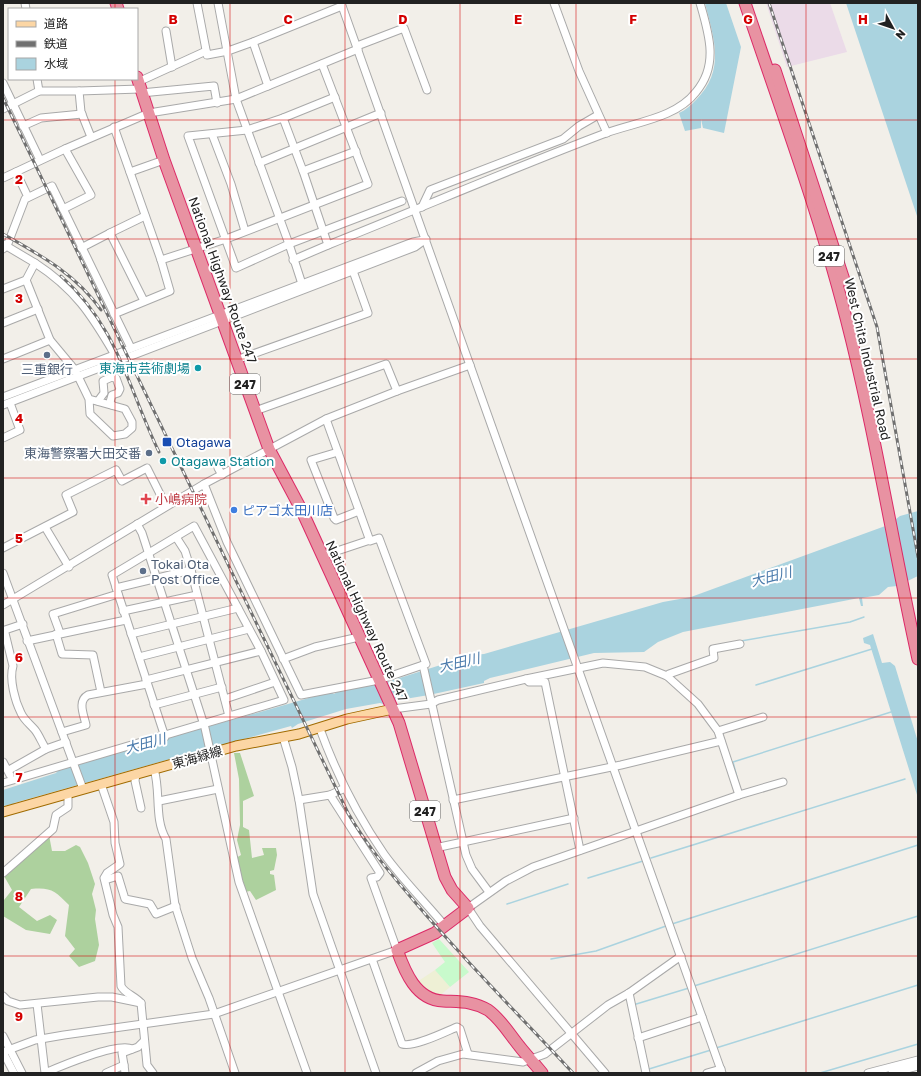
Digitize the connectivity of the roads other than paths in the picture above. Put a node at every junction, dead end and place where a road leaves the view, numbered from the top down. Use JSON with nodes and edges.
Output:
{"nodes":[{"id":1,"x":197,"y":3,"type":"edge"},
{"id":2,"x":218,"y":3,"type":"edge"},
{"id":3,"x":554,"y":3,"type":"edge"},
{"id":4,"x":700,"y":3,"type":"edge"},
{"id":5,"x":745,"y":3,"type":"edge"},
{"id":6,"x":753,"y":3,"type":"edge"},
{"id":7,"x":342,"y":4,"type":"edge"},
{"id":8,"x":166,"y":31,"type":"dead end"},
{"id":9,"x":253,"y":42,"type":"junction"},
{"id":10,"x":357,"y":48,"type":"junction"},
{"id":11,"x":206,"y":51,"type":"junction"},
{"id":12,"x":228,"y":51,"type":"junction"},
{"id":13,"x":322,"y":64,"type":"junction"},
{"id":14,"x":172,"y":67,"type":"junction"},
{"id":15,"x":37,"y":80,"type":"edge"},
{"id":16,"x":3,"y":83,"type":"edge"},
{"id":17,"x":139,"y":85,"type":"edge"},
{"id":18,"x":268,"y":86,"type":"junction"},
{"id":19,"x":427,"y":90,"type":"dead end"},
{"id":20,"x":39,"y":91,"type":"junction"},
{"id":21,"x":80,"y":91,"type":"junction"},
{"id":22,"x":335,"y":96,"type":"junction"},
{"id":23,"x":236,"y":99,"type":"junction"},
{"id":24,"x":217,"y":103,"type":"junction"},
{"id":25,"x":13,"y":105,"type":"junction"},
{"id":26,"x":3,"y":109,"type":"edge"},
{"id":27,"x":381,"y":113,"type":"junction"},
{"id":28,"x":82,"y":114,"type":"junction"},
{"id":29,"x":149,"y":114,"type":"junction"},
{"id":30,"x":598,"y":115,"type":"junction"},
{"id":31,"x":283,"y":118,"type":"junction"},
{"id":32,"x":24,"y":126,"type":"junction"},
{"id":33,"x":114,"y":127,"type":"junction"},
{"id":34,"x":347,"y":128,"type":"junction"},
{"id":35,"x":247,"y":130,"type":"junction"},
{"id":36,"x":607,"y":133,"type":"junction"},
{"id":37,"x":212,"y":134,"type":"junction"},
{"id":38,"x":91,"y":137,"type":"junction"},
{"id":39,"x":65,"y":149,"type":"junction"},
{"id":40,"x":294,"y":149,"type":"junction"},
{"id":41,"x":356,"y":151,"type":"junction"},
{"id":42,"x":40,"y":160,"type":"junction"},
{"id":43,"x":164,"y":160,"type":"junction"},
{"id":44,"x":259,"y":163,"type":"junction"},
{"id":45,"x":303,"y":171,"type":"junction"},
{"id":46,"x":16,"y":172,"type":"junction"},
{"id":47,"x":130,"y":172,"type":"junction"},
{"id":48,"x":3,"y":178,"type":"edge"},
{"id":49,"x":28,"y":197,"type":"junction"},
{"id":50,"x":402,"y":201,"type":"dead end"},
{"id":51,"x":315,"y":203,"type":"junction"},
{"id":52,"x":63,"y":208,"type":"junction"},
{"id":53,"x":419,"y":209,"type":"junction"},
{"id":54,"x":145,"y":216,"type":"junction"},
{"id":55,"x":280,"y":218,"type":"junction"},
{"id":56,"x":245,"y":231,"type":"junction"},
{"id":57,"x":323,"y":231,"type":"junction"},
{"id":58,"x":110,"y":233,"type":"junction"},
{"id":59,"x":226,"y":239,"type":"junction"},
{"id":60,"x":426,"y":239,"type":"junction"},
{"id":61,"x":289,"y":244,"type":"junction"},
{"id":62,"x":328,"y":245,"type":"junction"},
{"id":63,"x":4,"y":246,"type":"edge"},
{"id":64,"x":81,"y":248,"type":"junction"},
{"id":65,"x":196,"y":248,"type":"junction"},
{"id":66,"x":161,"y":260,"type":"junction"},
{"id":67,"x":293,"y":260,"type":"junction"},
{"id":68,"x":35,"y":263,"type":"junction"},
{"id":69,"x":353,"y":271,"type":"junction"},
{"id":70,"x":26,"y":280,"type":"junction"},
{"id":71,"x":302,"y":284,"type":"junction"},
{"id":72,"x":3,"y":290,"type":"edge"},
{"id":73,"x":144,"y":301,"type":"junction"},
{"id":74,"x":38,"y":309,"type":"junction"},
{"id":75,"x":114,"y":314,"type":"junction"},
{"id":76,"x":221,"y":318,"type":"junction"},
{"id":77,"x":3,"y":322,"type":"edge"},
{"id":78,"x":50,"y":340,"type":"junction"},
{"id":79,"x":131,"y":348,"type":"junction"},
{"id":80,"x":115,"y":355,"type":"junction"},
{"id":81,"x":3,"y":359,"type":"edge"},
{"id":82,"x":236,"y":360,"type":"junction"},
{"id":83,"x":470,"y":365,"type":"junction"},
{"id":84,"x":76,"y":373,"type":"junction"},
{"id":85,"x":397,"y":391,"type":"junction"},
{"id":86,"x":104,"y":392,"type":"junction"},
{"id":87,"x":112,"y":395,"type":"junction"},
{"id":88,"x":3,"y":397,"type":"edge"},
{"id":89,"x":89,"y":399,"type":"junction"},
{"id":90,"x":98,"y":401,"type":"junction"},
{"id":91,"x":6,"y":404,"type":"edge"},
{"id":92,"x":112,"y":405,"type":"junction"},
{"id":93,"x":255,"y":411,"type":"junction"},
{"id":94,"x":326,"y":419,"type":"junction"},
{"id":95,"x":3,"y":438,"type":"edge"},
{"id":96,"x":269,"y":449,"type":"junction"},
{"id":97,"x":338,"y":452,"type":"junction"},
{"id":98,"x":218,"y":468,"type":"dead end"},
{"id":99,"x":222,"y":475,"type":"junction"},
{"id":100,"x":204,"y":484,"type":"junction"},
{"id":101,"x":166,"y":506,"type":"junction"},
{"id":102,"x":359,"y":511,"type":"junction"},
{"id":103,"x":892,"y":515,"type":"junction"},
{"id":104,"x":137,"y":524,"type":"junction"},
{"id":105,"x":45,"y":527,"type":"junction"},
{"id":106,"x":176,"y":536,"type":"junction"},
{"id":107,"x":370,"y":540,"type":"junction"},
{"id":108,"x":3,"y":548,"type":"edge"},
{"id":109,"x":147,"y":553,"type":"junction"},
{"id":110,"x":322,"y":556,"type":"junction"},
{"id":111,"x":69,"y":567,"type":"junction"},
{"id":112,"x":191,"y":570,"type":"junction"},
{"id":113,"x":3,"y":573,"type":"edge"},
{"id":114,"x":156,"y":578,"type":"junction"},
{"id":115,"x":117,"y":591,"type":"junction"},
{"id":116,"x":197,"y":595,"type":"junction"},
{"id":117,"x":13,"y":600,"type":"junction"},
{"id":118,"x":909,"y":601,"type":"junction"},
{"id":119,"x":164,"y":602,"type":"junction"},
{"id":120,"x":3,"y":605,"type":"edge"},
{"id":121,"x":238,"y":608,"type":"junction"},
{"id":122,"x":123,"y":611,"type":"junction"},
{"id":123,"x":203,"y":617,"type":"junction"},
{"id":124,"x":126,"y":620,"type":"junction"},
{"id":125,"x":23,"y":624,"type":"junction"},
{"id":126,"x":171,"y":624,"type":"junction"},
{"id":127,"x":918,"y":627,"type":"edge"},
{"id":128,"x":249,"y":629,"type":"junction"},
{"id":129,"x":58,"y":633,"type":"junction"},
{"id":130,"x":131,"y":634,"type":"junction"},
{"id":131,"x":359,"y":637,"type":"junction"},
{"id":132,"x":27,"y":641,"type":"junction"},
{"id":133,"x":209,"y":641,"type":"junction"},
{"id":134,"x":740,"y":644,"type":"dead end"},
{"id":135,"x":178,"y":648,"type":"junction"},
{"id":136,"x":261,"y":651,"type":"junction"},
{"id":137,"x":139,"y":657,"type":"junction"},
{"id":138,"x":283,"y":659,"type":"junction"},
{"id":139,"x":918,"y":659,"type":"edge"},
{"id":140,"x":216,"y":664,"type":"junction"},
{"id":141,"x":423,"y":665,"type":"junction"},
{"id":142,"x":579,"y":668,"type":"junction"},
{"id":143,"x":11,"y":670,"type":"junction"},
{"id":144,"x":3,"y":671,"type":"edge"},
{"id":145,"x":186,"y":671,"type":"junction"},
{"id":146,"x":667,"y":676,"type":"junction"},
{"id":147,"x":526,"y":679,"type":"junction"},
{"id":148,"x":379,"y":680,"type":"junction"},
{"id":149,"x":147,"y":682,"type":"junction"},
{"id":150,"x":275,"y":682,"type":"junction"},
{"id":151,"x":222,"y":687,"type":"junction"},
{"id":152,"x":101,"y":692,"type":"junction"},
{"id":153,"x":194,"y":694,"type":"junction"},
{"id":154,"x":225,"y":698,"type":"junction"},
{"id":155,"x":431,"y":701,"type":"junction"},
{"id":156,"x":154,"y":705,"type":"junction"},
{"id":157,"x":391,"y":706,"type":"junction"},
{"id":158,"x":229,"y":716,"type":"junction"},
{"id":159,"x":763,"y":717,"type":"dead end"},
{"id":160,"x":204,"y":726,"type":"junction"},
{"id":161,"x":320,"y":729,"type":"junction"},
{"id":162,"x":718,"y":731,"type":"junction"},
{"id":163,"x":62,"y":732,"type":"junction"},
{"id":164,"x":165,"y":737,"type":"junction"},
{"id":165,"x":283,"y":737,"type":"junction"},
{"id":166,"x":721,"y":741,"type":"junction"},
{"id":167,"x":66,"y":742,"type":"junction"},
{"id":168,"x":46,"y":749,"type":"junction"},
{"id":169,"x":211,"y":752,"type":"junction"},
{"id":170,"x":3,"y":762,"type":"edge"},
{"id":171,"x":74,"y":763,"type":"junction"},
{"id":172,"x":614,"y":766,"type":"junction"},
{"id":173,"x":154,"y":769,"type":"junction"},
{"id":174,"x":9,"y":770,"type":"junction"},
{"id":175,"x":136,"y":774,"type":"junction"},
{"id":176,"x":565,"y":777,"type":"junction"},
{"id":177,"x":12,"y":780,"type":"junction"},
{"id":178,"x":783,"y":782,"type":"dead end"},
{"id":179,"x":3,"y":783,"type":"edge"},
{"id":180,"x":101,"y":784,"type":"junction"},
{"id":181,"x":83,"y":788,"type":"junction"},
{"id":182,"x":218,"y":788,"type":"junction"},
{"id":183,"x":345,"y":788,"type":"junction"},
{"id":184,"x":68,"y":794,"type":"junction"},
{"id":185,"x":739,"y":794,"type":"junction"},
{"id":186,"x":330,"y":795,"type":"junction"},
{"id":187,"x":299,"y":800,"type":"junction"},
{"id":188,"x":453,"y":800,"type":"junction"},
{"id":189,"x":159,"y":801,"type":"junction"},
{"id":190,"x":141,"y":808,"type":"dead end"},
{"id":191,"x":3,"y":812,"type":"edge"},
{"id":192,"x":574,"y":818,"type":"junction"},
{"id":193,"x":636,"y":830,"type":"junction"},
{"id":194,"x":463,"y":842,"type":"junction"},
{"id":195,"x":435,"y":848,"type":"junction"},
{"id":196,"x":580,"y":850,"type":"junction"},
{"id":197,"x":3,"y":873,"type":"edge"},
{"id":198,"x":105,"y":880,"type":"junction"},
{"id":199,"x":489,"y":892,"type":"junction"},
{"id":200,"x":176,"y":906,"type":"junction"},
{"id":201,"x":468,"y":908,"type":"junction"},
{"id":202,"x":445,"y":926,"type":"junction"},
{"id":203,"x":397,"y":950,"type":"junction"},
{"id":204,"x":681,"y":956,"type":"junction"},
{"id":205,"x":372,"y":959,"type":"junction"},
{"id":206,"x":340,"y":971,"type":"junction"},
{"id":207,"x":278,"y":993,"type":"junction"},
{"id":208,"x":629,"y":993,"type":"junction"},
{"id":209,"x":3,"y":996,"type":"edge"},
{"id":210,"x":141,"y":1003,"type":"junction"},
{"id":211,"x":37,"y":1004,"type":"junction"},
{"id":212,"x":214,"y":1014,"type":"junction"},
{"id":213,"x":702,"y":1017,"type":"junction"},
{"id":214,"x":142,"y":1024,"type":"junction"},
{"id":215,"x":572,"y":1033,"type":"junction"},
{"id":216,"x":3,"y":1036,"type":"edge"},
{"id":217,"x":638,"y":1038,"type":"junction"},
{"id":218,"x":41,"y":1040,"type":"junction"},
{"id":219,"x":142,"y":1043,"type":"junction"},
{"id":220,"x":132,"y":1049,"type":"junction"},
{"id":221,"x":5,"y":1051,"type":"edge"},
{"id":222,"x":468,"y":1054,"type":"junction"},
{"id":223,"x":530,"y":1059,"type":"junction"},
{"id":224,"x":918,"y":1060,"type":"edge"},
{"id":225,"x":124,"y":1065,"type":"junction"},
{"id":226,"x":918,"y":1066,"type":"edge"},
{"id":227,"x":721,"y":1071,"type":"edge"},
{"id":228,"x":14,"y":1073,"type":"edge"},
{"id":229,"x":22,"y":1073,"type":"edge"},
{"id":230,"x":106,"y":1073,"type":"edge"},
{"id":231,"x":125,"y":1073,"type":"edge"},
{"id":232,"x":153,"y":1073,"type":"edge"},
{"id":233,"x":235,"y":1073,"type":"edge"},
{"id":234,"x":307,"y":1073,"type":"edge"},
{"id":235,"x":376,"y":1073,"type":"edge"},
{"id":236,"x":416,"y":1073,"type":"edge"},
{"id":237,"x":542,"y":1073,"type":"edge"},
{"id":238,"x":605,"y":1073,"type":"edge"},
{"id":239,"x":646,"y":1073,"type":"edge"},
{"id":240,"x":708,"y":1073,"type":"edge"},
{"id":241,"x":868,"y":1073,"type":"edge"},
{"id":242,"x":892,"y":1073,"type":"edge"}],
"edges":[{"from":1,"to":11,"type":"street"},
{"from":2,"to":12,"type":"street"},
{"from":3,"to":30,"type":"street"},
{"from":4,"to":36,"type":"street"},
{"from":5,"to":103,"type":"highway","name":"West Chita Industrial Road","number":"247"},
{"from":6,"to":103,"type":"highway","name":"West Chita Industrial Road","number":"247"},
{"from":7,"to":9,"type":"street"},
{"from":7,"to":10,"type":"street"},
{"from":8,"to":14,"type":"street"},
{"from":9,"to":12,"type":"street"},
{"from":9,"to":18,"type":"street"},
{"from":10,"to":13,"type":"street"},
{"from":10,"to":19,"type":"street"},
{"from":10,"to":27,"type":"street"},
{"from":11,"to":12,"type":"street"},
{"from":11,"to":14,"type":"street"},
{"from":12,"to":23,"type":"street"},
{"from":13,"to":18,"type":"street"},
{"from":13,"to":22,"type":"street"},
{"from":14,"to":17,"type":"street"},
{"from":15,"to":20,"type":"street"},
{"from":16,"to":25,"type":"street"},
{"from":17,"to":21,"type":"street"},
{"from":17,"to":24,"type":"street"},
{"from":17,"to":29,"type":"highway","name":"National Highway Route 247","number":"247"},
{"from":18,"to":23,"type":"street"},
{"from":20,"to":21,"type":"street"},
{"from":20,"to":25,"type":"street"},
{"from":21,"to":28,"type":"street"},
{"from":22,"to":31,"type":"street"},
{"from":22,"to":34,"type":"street"},
{"from":23,"to":24,"type":"street"},
{"from":23,"to":35,"type":"street"},
{"from":24,"to":29,"type":"street"},
{"from":25,"to":26,"type":"street"},
{"from":25,"to":32,"type":"street"},
{"from":27,"to":34,"type":"street"},
{"from":27,"to":53,"type":"street"},
{"from":28,"to":32,"type":"street"},
{"from":28,"to":38,"type":"street"},
{"from":29,"to":33,"type":"street"},
{"from":29,"to":43,"type":"highway","name":"National Highway Route 247","number":"247"},
{"from":30,"to":36,"type":"street"},
{"from":30,"to":53,"type":"street"},
{"from":31,"to":35,"type":"street"},
{"from":31,"to":40,"type":"street"},
{"from":32,"to":42,"type":"street"},
{"from":33,"to":38,"type":"street"},
{"from":33,"to":47,"type":"street"},
{"from":34,"to":40,"type":"street"},
{"from":34,"to":41,"type":"street"},
{"from":35,"to":37,"type":"street"},
{"from":35,"to":44,"type":"street"},
{"from":36,"to":53,"type":"street"},
{"from":37,"to":56,"type":"street"},
{"from":37,"to":59,"type":"street"},
{"from":38,"to":39,"type":"street"},
{"from":39,"to":42,"type":"street"},
{"from":39,"to":52,"type":"street"},
{"from":40,"to":44,"type":"street"},
{"from":40,"to":45,"type":"street"},
{"from":41,"to":45,"type":"street"},
{"from":41,"to":51,"type":"street"},
{"from":42,"to":46,"type":"street"},
{"from":43,"to":47,"type":"street"},
{"from":43,"to":65,"type":"highway","name":"National Highway Route 247","number":"247"},
{"from":44,"to":55,"type":"street"},
{"from":45,"to":51,"type":"street"},
{"from":46,"to":48,"type":"street"},
{"from":46,"to":49,"type":"street"},
{"from":47,"to":54,"type":"street"},
{"from":49,"to":52,"type":"street"},
{"from":49,"to":63,"type":"street"},
{"from":50,"to":57,"type":"street"},
{"from":51,"to":55,"type":"street"},
{"from":51,"to":57,"type":"street"},
{"from":52,"to":64,"type":"street"},
{"from":53,"to":60,"type":"street"},
{"from":53,"to":62,"type":"street"},
{"from":54,"to":58,"type":"street"},
{"from":54,"to":66,"type":"street"},
{"from":55,"to":56,"type":"street"},
{"from":55,"to":61,"type":"street"},
{"from":56,"to":59,"type":"street"},
{"from":57,"to":61,"type":"street"},
{"from":57,"to":62,"type":"street"},
{"from":58,"to":64,"type":"street"},
{"from":58,"to":73,"type":"street"},
{"from":59,"to":61,"type":"street"},
{"from":59,"to":65,"type":"street"},
{"from":60,"to":69,"type":"street"},
{"from":60,"to":71,"type":"street"},
{"from":60,"to":83,"type":"street"},
{"from":61,"to":67,"type":"street"},
{"from":62,"to":67,"type":"street"},
{"from":63,"to":68,"type":"street"},
{"from":64,"to":75,"type":"street"},
{"from":65,"to":66,"type":"street"},
{"from":65,"to":76,"type":"highway","name":"National Highway Route 247","number":"247"},
{"from":66,"to":73,"type":"street"},
{"from":67,"to":71,"type":"street"},
{"from":68,"to":70,"type":"street"},
{"from":68,"to":80,"type":"street"},
{"from":69,"to":76,"type":"street"},
{"from":69,"to":82,"type":"street"},
{"from":70,"to":72,"type":"street"},
{"from":70,"to":74,"type":"street"},
{"from":71,"to":76,"type":"street"},
{"from":73,"to":75,"type":"street"},
{"from":74,"to":77,"type":"street"},
{"from":74,"to":78,"type":"street"},
{"from":75,"to":79,"type":"street"},
{"from":76,"to":79,"type":"street"},
{"from":76,"to":82,"type":"highway","name":"National Highway Route 247","number":"247"},
{"from":76,"to":84,"type":"street"},
{"from":78,"to":81,"type":"street"},
{"from":78,"to":84,"type":"street"},
{"from":79,"to":80,"type":"street"},
{"from":80,"to":84,"type":"street"},
{"from":82,"to":93,"type":"highway","name":"National Highway Route 247","number":"247"},
{"from":83,"to":85,"type":"street"},
{"from":83,"to":142,"type":"street"},
{"from":84,"to":88,"type":"street"},
{"from":84,"to":89,"type":"street"},
{"from":84,"to":91,"type":"street"},
{"from":85,"to":93,"type":"street"},
{"from":85,"to":94,"type":"street"},
{"from":86,"to":87,"type":"street"},
{"from":86,"to":87,"type":"street"},
{"from":86,"to":90,"type":"street"},
{"from":87,"to":92,"type":"street"},
{"from":89,"to":90,"type":"street"},
{"from":89,"to":92,"type":"street"},
{"from":90,"to":92,"type":"street"},
{"from":91,"to":95,"type":"street"},
{"from":93,"to":96,"type":"highway","name":"National Highway Route 247","number":"247"},
{"from":94,"to":96,"type":"street"},
{"from":94,"to":97,"type":"street"},
{"from":96,"to":99,"type":"street"},
{"from":96,"to":110,"type":"highway","name":"National Highway Route 247","number":"247"},
{"from":97,"to":102,"type":"street"},
{"from":97,"to":102,"type":"street"},
{"from":98,"to":99,"type":"street"},
{"from":99,"to":100,"type":"street"},
{"from":100,"to":101,"type":"street"},
{"from":100,"to":138,"type":"street"},
{"from":101,"to":104,"type":"street"},
{"from":101,"to":105,"type":"street"},
{"from":102,"to":107,"type":"street"},
{"from":103,"to":118,"type":"highway","name":"West Chita Industrial Road","number":"247"},
{"from":104,"to":109,"type":"street"},
{"from":104,"to":111,"type":"street"},
{"from":105,"to":108,"type":"street"},
{"from":105,"to":111,"type":"street"},
{"from":106,"to":109,"type":"street"},
{"from":106,"to":112,"type":"street"},
{"from":106,"to":121,"type":"street"},
{"from":107,"to":110,"type":"street"},
{"from":107,"to":141,"type":"street"},
{"from":109,"to":114,"type":"street"},
{"from":109,"to":115,"type":"street"},
{"from":110,"to":131,"type":"highway","name":"National Highway Route 247","number":"247"},
{"from":111,"to":117,"type":"street"},
{"from":112,"to":114,"type":"street"},
{"from":112,"to":116,"type":"street"},
{"from":113,"to":117,"type":"street"},
{"from":114,"to":115,"type":"street"},
{"from":114,"to":119,"type":"street"},
{"from":115,"to":122,"type":"street"},
{"from":115,"to":129,"type":"street"},
{"from":116,"to":119,"type":"street"},
{"from":116,"to":123,"type":"street"},
{"from":117,"to":120,"type":"street"},
{"from":117,"to":125,"type":"street"},
{"from":118,"to":127,"type":"highway","name":"West Chita Industrial Road","number":"247"},
{"from":118,"to":139,"type":"highway","name":"West Chita Industrial Road","number":"247"},
{"from":119,"to":122,"type":"street"},
{"from":119,"to":126,"type":"street"},
{"from":121,"to":123,"type":"street"},
{"from":121,"to":128,"type":"street"},
{"from":122,"to":124,"type":"street"},
{"from":123,"to":126,"type":"street"},
{"from":123,"to":133,"type":"street"},
{"from":124,"to":129,"type":"street"},
{"from":124,"to":130,"type":"street"},
{"from":125,"to":132,"type":"street"},
{"from":125,"to":143,"type":"street"},
{"from":126,"to":130,"type":"street"},
{"from":126,"to":135,"type":"street"},
{"from":128,"to":133,"type":"street"},
{"from":128,"to":136,"type":"street"},
{"from":129,"to":132,"type":"street"},
{"from":129,"to":152,"type":"street"},
{"from":130,"to":137,"type":"street"},
{"from":131,"to":138,"type":"street"},
{"from":131,"to":148,"type":"highway","name":"National Highway Route 247","number":"247"},
{"from":132,"to":163,"type":"street"},
{"from":133,"to":135,"type":"street"},
{"from":133,"to":140,"type":"street"},
{"from":134,"to":146,"type":"street"},
{"from":135,"to":137,"type":"street"},
{"from":135,"to":145,"type":"street"},
{"from":136,"to":140,"type":"street"},
{"from":136,"to":150,"type":"street"},
{"from":137,"to":149,"type":"street"},
{"from":138,"to":148,"type":"street"},
{"from":140,"to":145,"type":"street"},
{"from":140,"to":151,"type":"street"},
{"from":141,"to":148,"type":"street"},
{"from":141,"to":155,"type":"street"},
{"from":142,"to":146,"type":"street"},
{"from":142,"to":147,"type":"street"},
{"from":142,"to":172,"type":"street"},
{"from":143,"to":144,"type":"street"},
{"from":143,"to":168,"type":"street"},
{"from":145,"to":149,"type":"street"},
{"from":145,"to":153,"type":"street"},
{"from":146,"to":162,"type":"street"},
{"from":147,"to":155,"type":"street"},
{"from":147,"to":176,"type":"street"},
{"from":148,"to":157,"type":"highway","name":"National Highway Route 247","number":"247"},
{"from":149,"to":152,"type":"street"},
{"from":149,"to":156,"type":"street"},
{"from":150,"to":154,"type":"street"},
{"from":150,"to":158,"type":"street"},
{"from":151,"to":153,"type":"street"},
{"from":151,"to":154,"type":"street"},
{"from":152,"to":163,"type":"street"},
{"from":153,"to":156,"type":"street"},
{"from":153,"to":160,"type":"street"},
{"from":154,"to":158,"type":"street"},
{"from":155,"to":157,"type":"street"},
{"from":155,"to":188,"type":"street"},
{"from":156,"to":164,"type":"street"},
{"from":157,"to":161,"type":"main road","name":"東海緑線"},
{"from":157,"to":195,"type":"highway","name":"National Highway Route 247","number":"247"},
{"from":158,"to":160,"type":"street"},
{"from":159,"to":162,"type":"street"},
{"from":160,"to":164,"type":"street"},
{"from":160,"to":169,"type":"street"},
{"from":161,"to":165,"type":"main road","name":"東海緑線"},
{"from":161,"to":183,"type":"street"},
{"from":162,"to":166,"type":"street"},
{"from":163,"to":167,"type":"street"},
{"from":164,"to":171,"type":"street"},
{"from":165,"to":169,"type":"main road","name":"東海緑線"},
{"from":165,"to":187,"type":"street"},
{"from":166,"to":172,"type":"street"},
{"from":166,"to":185,"type":"street"},
{"from":167,"to":168,"type":"street"},
{"from":167,"to":171,"type":"street"},
{"from":168,"to":174,"type":"street"},
{"from":169,"to":173,"type":"main road","name":"東海緑線"},
{"from":169,"to":182,"type":"street"},
{"from":170,"to":174,"type":"street"},
{"from":171,"to":177,"type":"street"},
{"from":171,"to":181,"type":"street"},
{"from":172,"to":176,"type":"street"},
{"from":172,"to":193,"type":"street"},
{"from":173,"to":175,"type":"main road","name":"東海緑線"},
{"from":173,"to":189,"type":"street"},
{"from":174,"to":177,"type":"street"},
{"from":175,"to":180,"type":"main road","name":"東海緑線"},
{"from":175,"to":190,"type":"street"},
{"from":176,"to":188,"type":"street"},
{"from":176,"to":192,"type":"street"},
{"from":177,"to":179,"type":"street"},
{"from":178,"to":185,"type":"street"},
{"from":180,"to":181,"type":"main road","name":"東海緑線"},
{"from":180,"to":198,"type":"street"},
{"from":181,"to":184,"type":"main road","name":"東海緑線"},
{"from":182,"to":189,"type":"street"},
{"from":182,"to":207,"type":"street"},
{"from":183,"to":186,"type":"street"},
{"from":183,"to":202,"type":"street"},
{"from":184,"to":191,"type":"main road","name":"東海緑線"},
{"from":184,"to":197,"type":"street"},
{"from":185,"to":193,"type":"street"},
{"from":186,"to":187,"type":"street"},
{"from":186,"to":203,"type":"street"},
{"from":187,"to":206,"type":"street"},
{"from":188,"to":194,"type":"street"},
{"from":189,"to":200,"type":"street"},
{"from":192,"to":194,"type":"street"},
{"from":192,"to":196,"type":"street"},
{"from":193,"to":196,"type":"street"},
{"from":193,"to":204,"type":"street"},
{"from":194,"to":195,"type":"street"},
{"from":194,"to":199,"type":"street"},
{"from":195,"to":201,"type":"highway","name":"National Highway Route 247","number":"247"},
{"from":196,"to":199,"type":"street"},
{"from":198,"to":200,"type":"street"},
{"from":198,"to":210,"type":"street"},
{"from":199,"to":201,"type":"street"},
{"from":200,"to":212,"type":"street"},
{"from":201,"to":202,"type":"highway"},
{"from":201,"to":215,"type":"street"},
{"from":202,"to":203,"type":"highway"},
{"from":203,"to":205,"type":"street"},
{"from":203,"to":223,"type":"highway"},
{"from":204,"to":208,"type":"street"},
{"from":204,"to":213,"type":"street"},
{"from":205,"to":206,"type":"street"},
{"from":205,"to":222,"type":"street"},
{"from":206,"to":207,"type":"street"},
{"from":206,"to":235,"type":"street"},
{"from":207,"to":212,"type":"street"},
{"from":207,"to":234,"type":"street"},
{"from":208,"to":215,"type":"street"},
{"from":208,"to":217,"type":"street"},
{"from":209,"to":211,"type":"street"},
{"from":210,"to":211,"type":"street"},
{"from":210,"to":214,"type":"street"},
{"from":211,"to":218,"type":"street"},
{"from":212,"to":214,"type":"street"},
{"from":212,"to":233,"type":"street"},
{"from":213,"to":217,"type":"street"},
{"from":213,"to":227,"type":"street"},
{"from":214,"to":218,"type":"street"},
{"from":214,"to":219,"type":"street"},
{"from":215,"to":223,"type":"street"},
{"from":215,"to":238,"type":"street"},
{"from":216,"to":221,"type":"street"},
{"from":217,"to":239,"type":"street"},
{"from":218,"to":220,"type":"street"},
{"from":218,"to":221,"type":"street"},
{"from":219,"to":220,"type":"street"},
{"from":219,"to":232,"type":"street"},
{"from":220,"to":225,"type":"street"},
{"from":221,"to":228,"type":"street"},
{"from":221,"to":229,"type":"street"},
{"from":222,"to":223,"type":"street"},
{"from":222,"to":236,"type":"street"},
{"from":223,"to":237,"type":"highway"},
{"from":224,"to":241,"type":"street"},
{"from":225,"to":230,"type":"street"},
{"from":225,"to":231,"type":"street"},
{"from":226,"to":242,"type":"street"},
{"from":227,"to":240,"type":"street"}]}
